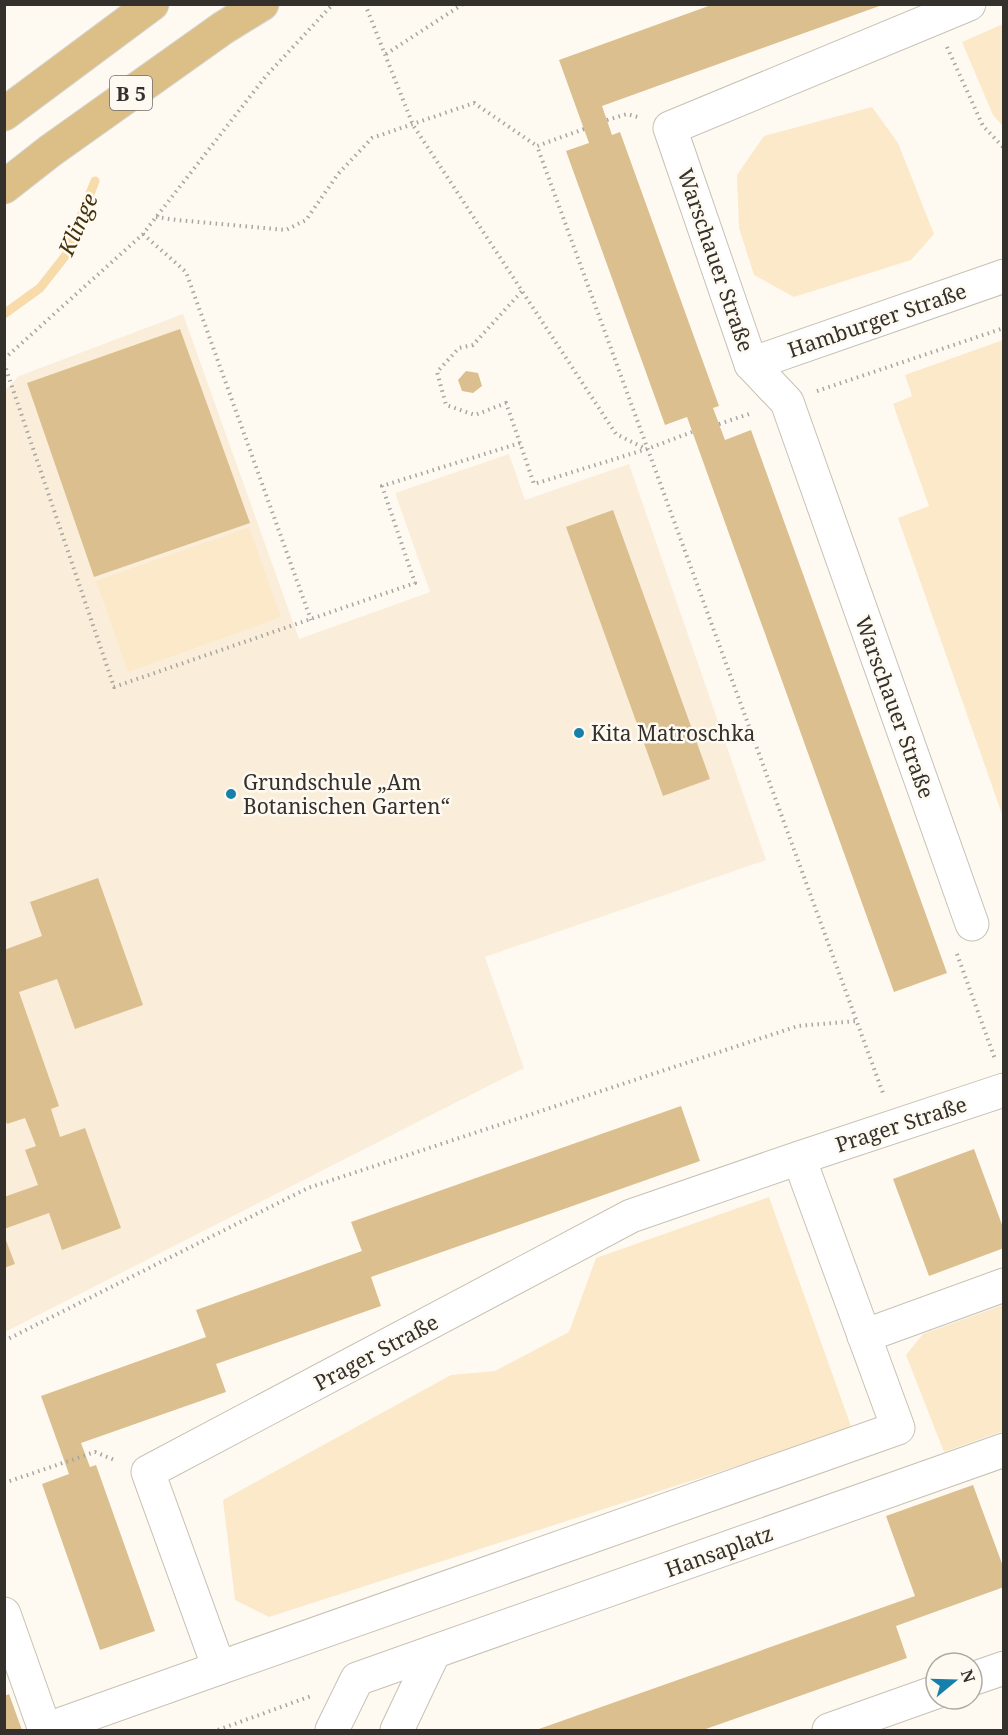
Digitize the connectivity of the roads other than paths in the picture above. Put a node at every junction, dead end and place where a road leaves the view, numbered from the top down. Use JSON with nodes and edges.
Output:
{"nodes":[{"id":1,"x":152,"y":4,"type":"edge"},
{"id":2,"x":262,"y":4,"type":"edge"},
{"id":3,"x":969,"y":4,"type":"edge"},
{"id":4,"x":4,"y":114,"type":"edge"},
{"id":5,"x":4,"y":187,"type":"edge"},
{"id":6,"x":1004,"y":276,"type":"edge"},
{"id":7,"x":751,"y":364,"type":"junction"},
{"id":8,"x":972,"y":924,"type":"road end"},
{"id":9,"x":1000,"y":1076,"type":"edge"},
{"id":10,"x":799,"y":1158,"type":"junction"},
{"id":11,"x":1004,"y":1286,"type":"edge"},
{"id":12,"x":864,"y":1336,"type":"junction"},
{"id":13,"x":1004,"y":1450,"type":"edge"},
{"id":14,"x":4,"y":1614,"type":"edge"},
{"id":15,"x":434,"y":1652,"type":"junction"},
{"id":16,"x":219,"y":1668,"type":"junction"},
{"id":17,"x":1004,"y":1668,"type":"edge"},
{"id":18,"x":984,"y":1675,"type":"edge"},
{"id":19,"x":924,"y":1696,"type":"edge"},
{"id":20,"x":45,"y":1730,"type":"edge"},
{"id":21,"x":332,"y":1731,"type":"edge"},
{"id":22,"x":397,"y":1731,"type":"edge"},
{"id":23,"x":829,"y":1731,"type":"edge"}],
"edges":[{"from":1,"to":4,"type":"main road"},
{"from":2,"to":5,"type":"main road","number":"B 5"},
{"from":3,"to":7,"type":"street","name":"Warschauer Straße"},
{"from":6,"to":7,"type":"street","name":"Hamburger Straße"},
{"from":7,"to":8,"type":"street","name":"Warschauer Straße"},
{"from":9,"to":10,"type":"street","name":"Prager Straße"},
{"from":10,"to":12,"type":"street"},
{"from":10,"to":16,"type":"street","name":"Prager Straße"},
{"from":11,"to":12,"type":"street"},
{"from":12,"to":16,"type":"street"},
{"from":13,"to":15,"type":"street","name":"Hansaplatz"},
{"from":14,"to":20,"type":"street"},
{"from":15,"to":21,"type":"street","name":"Hansaplatz"},
{"from":15,"to":22,"type":"street"},
{"from":16,"to":20,"type":"street"},
{"from":17,"to":18,"type":"street"},
{"from":19,"to":23,"type":"street"}]}
